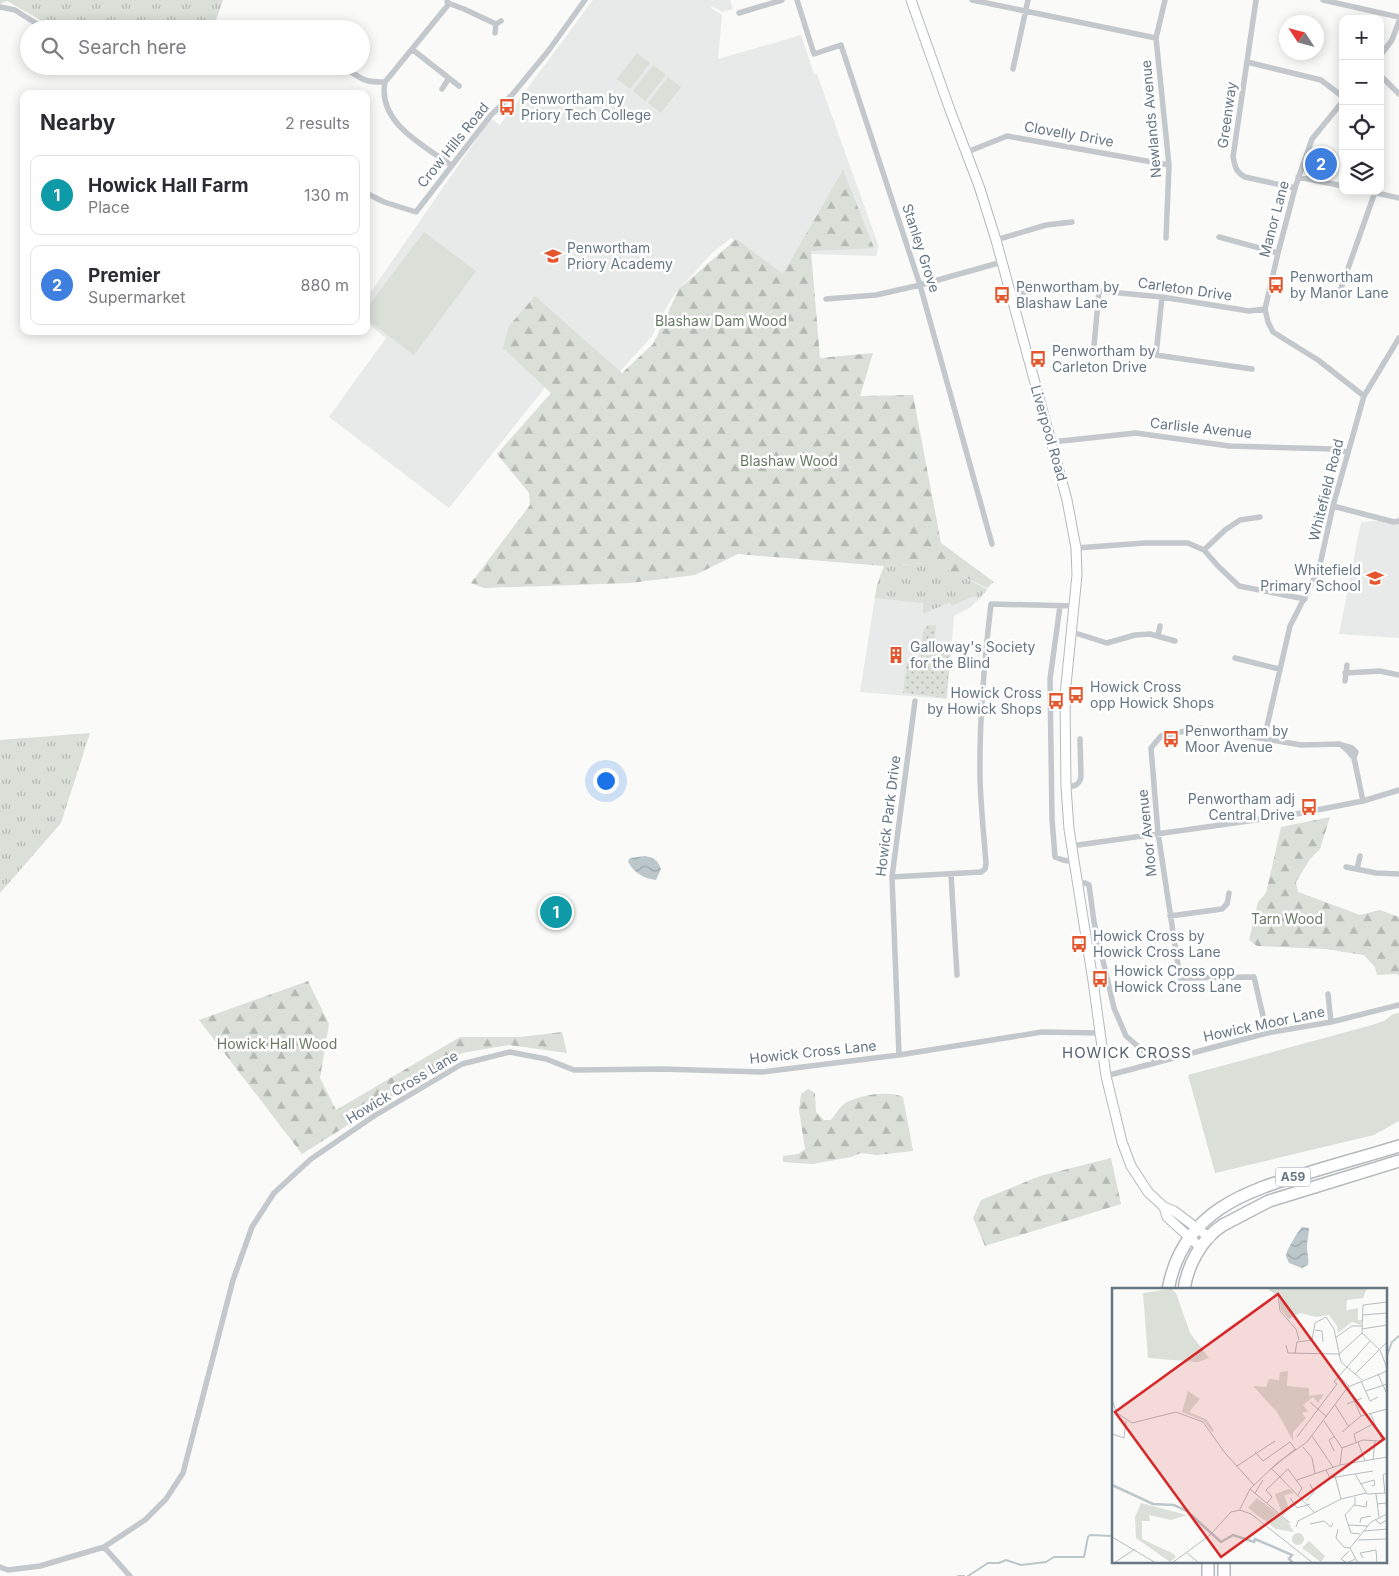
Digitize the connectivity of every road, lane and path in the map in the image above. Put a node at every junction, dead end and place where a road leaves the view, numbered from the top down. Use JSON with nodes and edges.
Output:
{"nodes":[{"id":1,"x":585,"y":0,"type":"edge"},
{"id":2,"x":782,"y":0,"type":"edge"},
{"id":3,"x":797,"y":0,"type":"edge"},
{"id":4,"x":911,"y":0,"type":"edge"},
{"id":5,"x":972,"y":0,"type":"edge"},
{"id":6,"x":1028,"y":0,"type":"edge"},
{"id":7,"x":1165,"y":0,"type":"edge"},
{"id":8,"x":1256,"y":0,"type":"edge"},
{"id":9,"x":1323,"y":0,"type":"edge"},
{"id":10,"x":447,"y":2,"type":"edge"},
{"id":11,"x":0,"y":7,"type":"edge"},
{"id":12,"x":1026,"y":11,"type":"junction"},
{"id":13,"x":739,"y":13,"type":"dead end"},
{"id":14,"x":1399,"y":19,"type":"edge"},
{"id":15,"x":31,"y":20,"type":"edge"},
{"id":16,"x":495,"y":33,"type":"dead end"},
{"id":17,"x":1156,"y":38,"type":"junction"},
{"id":18,"x":412,"y":50,"type":"junction"},
{"id":19,"x":1384,"y":51,"type":"edge"},
{"id":20,"x":1247,"y":62,"type":"junction"},
{"id":21,"x":1013,"y":69,"type":"dead end"},
{"id":22,"x":354,"y":75,"type":"edge"},
{"id":23,"x":449,"y":78,"type":"junction"},
{"id":24,"x":1384,"y":79,"type":"edge"},
{"id":25,"x":385,"y":82,"type":"junction"},
{"id":26,"x":459,"y":86,"type":"dead end"},
{"id":27,"x":442,"y":89,"type":"dead end"},
{"id":28,"x":1339,"y":94,"type":"edge"},
{"id":29,"x":1399,"y":94,"type":"edge"},
{"id":30,"x":1340,"y":105,"type":"edge"},
{"id":31,"x":967,"y":152,"type":"junction"},
{"id":32,"x":451,"y":165,"type":"junction"},
{"id":33,"x":1169,"y":165,"type":"junction"},
{"id":34,"x":1298,"y":177,"type":"junction"},
{"id":35,"x":1339,"y":185,"type":"edge"},
{"id":36,"x":1295,"y":188,"type":"junction"},
{"id":37,"x":370,"y":195,"type":"edge"},
{"id":38,"x":1371,"y":195,"type":"edge"},
{"id":39,"x":1384,"y":195,"type":"edge"},
{"id":40,"x":1399,"y":198,"type":"edge"},
{"id":41,"x":1072,"y":222,"type":"dead end"},
{"id":42,"x":1218,"y":237,"type":"dead end"},
{"id":43,"x":1166,"y":238,"type":"dead end"},
{"id":44,"x":996,"y":240,"type":"junction"},
{"id":45,"x":1278,"y":254,"type":"junction"},
{"id":46,"x":1002,"y":262,"type":"junction"},
{"id":47,"x":920,"y":285,"type":"junction"},
{"id":48,"x":1099,"y":291,"type":"junction"},
{"id":49,"x":1338,"y":294,"type":"dead end"},
{"id":50,"x":1011,"y":296,"type":"junction"},
{"id":51,"x":1162,"y":297,"type":"junction"},
{"id":52,"x":826,"y":299,"type":"dead end"},
{"id":53,"x":1265,"y":309,"type":"junction"},
{"id":54,"x":1399,"y":338,"type":"edge"},
{"id":55,"x":1094,"y":346,"type":"dead end"},
{"id":56,"x":1252,"y":369,"type":"dead end"},
{"id":57,"x":1364,"y":396,"type":"junction"},
{"id":58,"x":1052,"y":442,"type":"junction"},
{"id":59,"x":1348,"y":452,"type":"junction"},
{"id":60,"x":1333,"y":506,"type":"junction"},
{"id":61,"x":1260,"y":517,"type":"dead end"},
{"id":62,"x":1399,"y":520,"type":"edge"},
{"id":63,"x":992,"y":544,"type":"dead end"},
{"id":64,"x":1076,"y":548,"type":"junction"},
{"id":65,"x":1204,"y":550,"type":"junction"},
{"id":66,"x":1305,"y":599,"type":"junction"},
{"id":67,"x":1060,"y":606,"type":"junction"},
{"id":68,"x":1074,"y":606,"type":"junction"},
{"id":69,"x":1160,"y":626,"type":"dead end"},
{"id":70,"x":1072,"y":632,"type":"junction"},
{"id":71,"x":1158,"y":636,"type":"junction"},
{"id":72,"x":1174,"y":641,"type":"dead end"},
{"id":73,"x":1235,"y":658,"type":"dead end"},
{"id":74,"x":1347,"y":665,"type":"dead end"},
{"id":75,"x":1279,"y":669,"type":"junction"},
{"id":76,"x":1345,"y":673,"type":"junction"},
{"id":77,"x":1399,"y":675,"type":"edge"},
{"id":78,"x":1345,"y":681,"type":"dead end"},
{"id":79,"x":915,"y":701,"type":"dead end"},
{"id":80,"x":1080,"y":739,"type":"dead end"},
{"id":81,"x":1264,"y":739,"type":"junction"},
{"id":82,"x":1066,"y":787,"type":"junction"},
{"id":83,"x":1399,"y":790,"type":"edge"},
{"id":84,"x":1363,"y":800,"type":"junction"},
{"id":85,"x":1158,"y":833,"type":"junction"},
{"id":86,"x":1071,"y":846,"type":"junction"},
{"id":87,"x":1360,"y":856,"type":"dead end"},
{"id":88,"x":1074,"y":862,"type":"junction"},
{"id":89,"x":1346,"y":867,"type":"dead end"},
{"id":90,"x":1357,"y":869,"type":"junction"},
{"id":91,"x":952,"y":874,"type":"junction"},
{"id":92,"x":1399,"y":874,"type":"edge"},
{"id":93,"x":892,"y":877,"type":"junction"},
{"id":94,"x":1077,"y":883,"type":"junction"},
{"id":95,"x":1229,"y":893,"type":"dead end"},
{"id":96,"x":1170,"y":916,"type":"junction"},
{"id":97,"x":957,"y":975,"type":"dead end"},
{"id":98,"x":1328,"y":994,"type":"dead end"},
{"id":99,"x":1399,"y":1005,"type":"edge"},
{"id":100,"x":1331,"y":1022,"type":"junction"},
{"id":101,"x":1101,"y":1033,"type":"junction"},
{"id":102,"x":1267,"y":1034,"type":"junction"},
{"id":103,"x":899,"y":1055,"type":"junction"},
{"id":104,"x":1156,"y":1062,"type":"junction"},
{"id":105,"x":1106,"y":1076,"type":"junction"},
{"id":106,"x":1399,"y":1146,"type":"edge"},
{"id":107,"x":1399,"y":1162,"type":"edge"},
{"id":108,"x":1164,"y":1207,"type":"junction"},
{"id":109,"x":1197,"y":1227,"type":"junction"},
{"id":110,"x":1189,"y":1238,"type":"junction"},
{"id":111,"x":1210,"y":1238,"type":"junction"},
{"id":112,"x":1200,"y":1248,"type":"junction"},
{"id":113,"x":1169,"y":1288,"type":"edge"},
{"id":114,"x":1185,"y":1288,"type":"edge"},
{"id":115,"x":104,"y":1547,"type":"junction"},
{"id":116,"x":0,"y":1567,"type":"edge"},
{"id":117,"x":130,"y":1576,"type":"edge"}],
"edges":[{"from":1,"to":32,"type":"street","name":"Crow Hills Road"},
{"from":2,"to":13,"type":"street"},
{"from":3,"to":47,"type":"street","name":"Stanley Grove"},
{"from":4,"to":31,"type":"street","name":"Liverpool Road"},
{"from":5,"to":12,"type":"street"},
{"from":6,"to":12,"type":"street"},
{"from":7,"to":17,"type":"street","name":"Newlands Avenue"},
{"from":8,"to":20,"type":"street","name":"Greenway"},
{"from":9,"to":14,"type":"street"},
{"from":10,"to":16,"type":"street"},
{"from":10,"to":18,"type":"street"},
{"from":11,"to":15,"type":"street"},
{"from":12,"to":17,"type":"street"},
{"from":12,"to":21,"type":"street"},
{"from":14,"to":19,"type":"street"},
{"from":17,"to":33,"type":"street","name":"Newlands Avenue"},
{"from":18,"to":23,"type":"street"},
{"from":18,"to":25,"type":"street"},
{"from":20,"to":28,"type":"street"},
{"from":20,"to":36,"type":"street","name":"Greenway"},
{"from":22,"to":25,"type":"street"},
{"from":23,"to":26,"type":"street"},
{"from":23,"to":27,"type":"street"},
{"from":24,"to":29,"type":"street"},
{"from":25,"to":32,"type":"street"},
{"from":30,"to":34,"type":"street","name":"Manor Lane"},
{"from":31,"to":33,"type":"street","name":"Clovelly Drive"},
{"from":31,"to":44,"type":"street","name":"Liverpool Road"},
{"from":32,"to":37,"type":"street","name":"Crow Hills Road"},
{"from":33,"to":43,"type":"street","name":"Newlands Avenue"},
{"from":34,"to":35,"type":"street"},
{"from":34,"to":36,"type":"street","name":"Manor Lane"},
{"from":36,"to":45,"type":"street","name":"Manor Lane"},
{"from":38,"to":49,"type":"street"},
{"from":39,"to":40,"type":"street"},
{"from":41,"to":44,"type":"street"},
{"from":42,"to":45,"type":"street"},
{"from":44,"to":46,"type":"street","name":"Liverpool Road"},
{"from":45,"to":53,"type":"street","name":"Manor Lane"},
{"from":46,"to":47,"type":"street"},
{"from":46,"to":50,"type":"street","name":"Liverpool Road"},
{"from":47,"to":52,"type":"street"},
{"from":47,"to":63,"type":"street","name":"Stanley Grove"},
{"from":48,"to":50,"type":"street","name":"Carleton Drive"},
{"from":48,"to":51,"type":"street","name":"Carleton Drive"},
{"from":48,"to":55,"type":"street"},
{"from":50,"to":58,"type":"street","name":"Liverpool Road"},
{"from":51,"to":53,"type":"street","name":"Carleton Drive"},
{"from":51,"to":56,"type":"street"},
{"from":53,"to":57,"type":"street"},
{"from":54,"to":57,"type":"street","name":"Whitefield Road"},
{"from":57,"to":59,"type":"street","name":"Whitefield Road"},
{"from":58,"to":59,"type":"street","name":"Carlisle Avenue"},
{"from":58,"to":64,"type":"street","name":"Liverpool Road"},
{"from":59,"to":60,"type":"street","name":"Whitefield Road"},
{"from":60,"to":62,"type":"street"},
{"from":60,"to":66,"type":"street","name":"Whitefield Road"},
{"from":61,"to":65,"type":"street"},
{"from":64,"to":65,"type":"street"},
{"from":64,"to":68,"type":"street","name":"Liverpool Road"},
{"from":65,"to":66,"type":"street"},
{"from":66,"to":75,"type":"street","name":"Whitefield Road"},
{"from":67,"to":68,"type":"street"},
{"from":67,"to":88,"type":"street"},
{"from":67,"to":91,"type":"street"},
{"from":68,"to":70,"type":"street","name":"Liverpool Road"},
{"from":69,"to":71,"type":"street"},
{"from":70,"to":71,"type":"street"},
{"from":70,"to":82,"type":"street","name":"Liverpool Road"},
{"from":71,"to":72,"type":"street"},
{"from":73,"to":75,"type":"street"},
{"from":74,"to":76,"type":"street"},
{"from":75,"to":81,"type":"street","name":"Whitefield Road"},
{"from":76,"to":77,"type":"street"},
{"from":76,"to":78,"type":"street"},
{"from":79,"to":93,"type":"street","name":"Howick Park Drive"},
{"from":80,"to":82,"type":"street"},
{"from":81,"to":84,"type":"street","name":"Moor Avenue"},
{"from":81,"to":85,"type":"street","name":"Moor Avenue"},
{"from":82,"to":86,"type":"street","name":"Liverpool Road"},
{"from":83,"to":84,"type":"street"},
{"from":84,"to":85,"type":"street"},
{"from":85,"to":86,"type":"street"},
{"from":85,"to":96,"type":"street","name":"Moor Avenue"},
{"from":86,"to":88,"type":"street","name":"Liverpool Road"},
{"from":87,"to":90,"type":"street"},
{"from":88,"to":94,"type":"street","name":"Liverpool Road"},
{"from":89,"to":90,"type":"street"},
{"from":90,"to":92,"type":"street"},
{"from":91,"to":93,"type":"street"},
{"from":91,"to":97,"type":"street"},
{"from":93,"to":103,"type":"street","name":"Howick Park Drive"},
{"from":94,"to":101,"type":"street","name":"Liverpool Road"},
{"from":94,"to":104,"type":"street"},
{"from":95,"to":96,"type":"street"},
{"from":96,"to":102,"type":"street","name":"Moor Avenue"},
{"from":98,"to":100,"type":"street"},
{"from":99,"to":100,"type":"street","name":"Howick Moor Lane"},
{"from":100,"to":102,"type":"street","name":"Howick Moor Lane"},
{"from":101,"to":103,"type":"street","name":"Howick Cross Lane"},
{"from":101,"to":105,"type":"street","name":"Liverpool Road"},
{"from":102,"to":104,"type":"street","name":"Howick Moor Lane"},
{"from":103,"to":115,"type":"street","name":"Howick Cross Lane"},
{"from":104,"to":105,"type":"street","name":"Howick Moor Lane"},
{"from":105,"to":108,"type":"street","name":"Liverpool Road"},
{"from":106,"to":109,"type":"highway","number":"A59"},
{"from":107,"to":111,"type":"highway","number":"A59"},
{"from":108,"to":109,"type":"street","name":"Liverpool Road"},
{"from":108,"to":110,"type":"street","name":"Liverpool Road"},
{"from":109,"to":110,"type":"highway","number":"A59"},
{"from":109,"to":111,"type":"street","name":"Liverpool Road"},
{"from":110,"to":112,"type":"street","name":"Liverpool Road"},
{"from":110,"to":113,"type":"highway","number":"A59"},
{"from":111,"to":112,"type":"highway","number":"A59"},
{"from":112,"to":114,"type":"highway","number":"A59"},
{"from":115,"to":116,"type":"street","name":"Howick Cross Lane"},
{"from":115,"to":117,"type":"street"}]}
